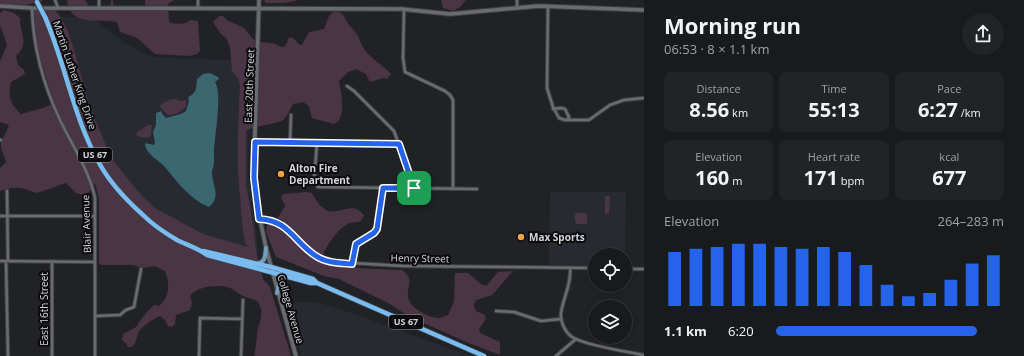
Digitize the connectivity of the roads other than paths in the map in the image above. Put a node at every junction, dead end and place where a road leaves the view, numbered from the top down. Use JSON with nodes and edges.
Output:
{"nodes":[{"id":1,"x":55,"y":0,"type":"edge"},
{"id":2,"x":99,"y":0,"type":"edge"},
{"id":3,"x":198,"y":0,"type":"edge"},
{"id":4,"x":259,"y":0,"type":"edge"},
{"id":5,"x":517,"y":0,"type":"edge"},
{"id":6,"x":36,"y":1,"type":"edge"},
{"id":7,"x":0,"y":6,"type":"edge"},
{"id":8,"x":548,"y":6,"type":"junction"},
{"id":9,"x":32,"y":8,"type":"junction"},
{"id":10,"x":58,"y":8,"type":"junction"},
{"id":11,"x":99,"y":8,"type":"junction"},
{"id":12,"x":198,"y":8,"type":"junction"},
{"id":13,"x":517,"y":8,"type":"junction"},
{"id":14,"x":259,"y":9,"type":"junction"},
{"id":15,"x":404,"y":9,"type":"junction"},
{"id":16,"x":644,"y":10,"type":"edge"},
{"id":17,"x":347,"y":86,"type":"dead end"},
{"id":18,"x":644,"y":98,"type":"edge"},
{"id":19,"x":553,"y":109,"type":"junction"},
{"id":20,"x":291,"y":115,"type":"dead end"},
{"id":21,"x":567,"y":120,"type":"junction"},
{"id":22,"x":255,"y":142,"type":"junction"},
{"id":23,"x":290,"y":142,"type":"junction"},
{"id":24,"x":317,"y":144,"type":"junction"},
{"id":25,"x":399,"y":144,"type":"junction"},
{"id":26,"x":383,"y":188,"type":"junction"},
{"id":27,"x":414,"y":188,"type":"junction"},
{"id":28,"x":453,"y":188,"type":"junction"},
{"id":29,"x":477,"y":189,"type":"dead end"},
{"id":30,"x":8,"y":192,"type":"dead end"},
{"id":31,"x":8,"y":215,"type":"junction"},
{"id":32,"x":0,"y":216,"type":"edge"},
{"id":33,"x":95,"y":216,"type":"junction"},
{"id":34,"x":259,"y":219,"type":"junction"},
{"id":35,"x":266,"y":248,"type":"junction"},
{"id":36,"x":201,"y":251,"type":"junction"},
{"id":37,"x":0,"y":261,"type":"edge"},
{"id":38,"x":7,"y":261,"type":"junction"},
{"id":39,"x":52,"y":262,"type":"junction"},
{"id":40,"x":95,"y":262,"type":"junction"},
{"id":41,"x":256,"y":264,"type":"junction"},
{"id":42,"x":352,"y":264,"type":"junction"},
{"id":43,"x":570,"y":268,"type":"junction"},
{"id":44,"x":588,"y":268,"type":"edge"},
{"id":45,"x":632,"y":268,"type":"edge"},
{"id":46,"x":141,"y":269,"type":"dead end"},
{"id":47,"x":644,"y":269,"type":"edge"},
{"id":48,"x":272,"y":270,"type":"junction"},
{"id":49,"x":288,"y":276,"type":"junction"},
{"id":50,"x":317,"y":283,"type":"junction"},
{"id":51,"x":277,"y":293,"type":"junction"},
{"id":52,"x":243,"y":300,"type":"dead end"},
{"id":53,"x":496,"y":311,"type":"dead end"},
{"id":54,"x":95,"y":316,"type":"junction"},
{"id":55,"x":242,"y":319,"type":"junction"},
{"id":56,"x":561,"y":319,"type":"junction"},
{"id":57,"x":576,"y":339,"type":"junction"},
{"id":58,"x":644,"y":355,"type":"edge"},
{"id":59,"x":8,"y":356,"type":"edge"},
{"id":60,"x":52,"y":356,"type":"edge"},
{"id":61,"x":95,"y":356,"type":"edge"},
{"id":62,"x":199,"y":356,"type":"edge"},
{"id":63,"x":242,"y":356,"type":"edge"},
{"id":64,"x":296,"y":356,"type":"edge"},
{"id":65,"x":484,"y":356,"type":"edge"},
{"id":66,"x":556,"y":356,"type":"edge"}],
"edges":[{"from":1,"to":10,"type":"street"},
{"from":2,"to":11,"type":"street"},
{"from":3,"to":12,"type":"street"},
{"from":4,"to":14,"type":"street","name":"East 20th Street"},
{"from":5,"to":13,"type":"street"},
{"from":6,"to":36,"type":"highway","name":"Martin Luther King Drive","number":"US 67","bridge":true},
{"from":7,"to":9,"type":"street"},
{"from":8,"to":13,"type":"street"},
{"from":8,"to":16,"type":"street"},
{"from":8,"to":19,"type":"street"},
{"from":9,"to":10,"type":"street"},
{"from":9,"to":33,"type":"street","name":"Blair Avenue"},
{"from":10,"to":11,"type":"street"},
{"from":11,"to":12,"type":"street"},
{"from":12,"to":14,"type":"street"},
{"from":13,"to":15,"type":"street"},
{"from":14,"to":15,"type":"street"},
{"from":14,"to":22,"type":"street","name":"East 20th Street"},
{"from":15,"to":28,"type":"street"},
{"from":17,"to":25,"type":"street"},
{"from":18,"to":21,"type":"street"},
{"from":19,"to":21,"type":"street"},
{"from":19,"to":21,"type":"street"},
{"from":20,"to":23,"type":"street"},
{"from":22,"to":23,"type":"street"},
{"from":22,"to":34,"type":"street","name":"East 20th Street"},
{"from":23,"to":24,"type":"street"},
{"from":24,"to":25,"type":"street"},
{"from":24,"to":26,"type":"street"},
{"from":25,"to":27,"type":"street"},
{"from":26,"to":27,"type":"street"},
{"from":26,"to":42,"type":"street"},
{"from":27,"to":28,"type":"street"},
{"from":28,"to":29,"type":"street"},
{"from":30,"to":31,"type":"street"},
{"from":31,"to":32,"type":"street"},
{"from":31,"to":33,"type":"street"},
{"from":31,"to":38,"type":"street"},
{"from":33,"to":40,"type":"street","name":"Blair Avenue"},
{"from":34,"to":35,"type":"street","name":"East 20th Street"},
{"from":34,"to":42,"type":"street","name":"Henry Street"},
{"from":35,"to":41,"type":"main road"},
{"from":35,"to":48,"type":"street","name":"East 20th Street"},
{"from":36,"to":41,"type":"highway","number":"US 67"},
{"from":36,"to":48,"type":"highway","number":"US 67"},
{"from":37,"to":38,"type":"street"},
{"from":38,"to":39,"type":"street"},
{"from":38,"to":59,"type":"street"},
{"from":39,"to":40,"type":"street"},
{"from":39,"to":60,"type":"street","name":"East 16th Street"},
{"from":40,"to":54,"type":"street","name":"Blair Avenue"},
{"from":41,"to":48,"type":"highway","number":"US 67"},
{"from":42,"to":43,"type":"street","name":"Henry Street"},
{"from":43,"to":44,"type":"street","name":"Henry Street"},
{"from":43,"to":56,"type":"street"},
{"from":45,"to":47,"type":"street"},
{"from":46,"to":54,"type":"street"},
{"from":48,"to":49,"type":"highway","number":"US 67"},
{"from":48,"to":50,"type":"highway","number":"US 67"},
{"from":48,"to":51,"type":"street","name":"College Avenue"},
{"from":49,"to":50,"type":"highway","number":"US 67"},
{"from":49,"to":51,"type":"main road"},
{"from":50,"to":65,"type":"highway","number":"US 67"},
{"from":51,"to":64,"type":"street","name":"College Avenue"},
{"from":52,"to":55,"type":"street"},
{"from":53,"to":56,"type":"street"},
{"from":54,"to":61,"type":"street","name":"Blair Avenue"},
{"from":55,"to":62,"type":"street"},
{"from":55,"to":63,"type":"street"},
{"from":56,"to":57,"type":"street"},
{"from":57,"to":58,"type":"street"},
{"from":57,"to":66,"type":"street"}]}
